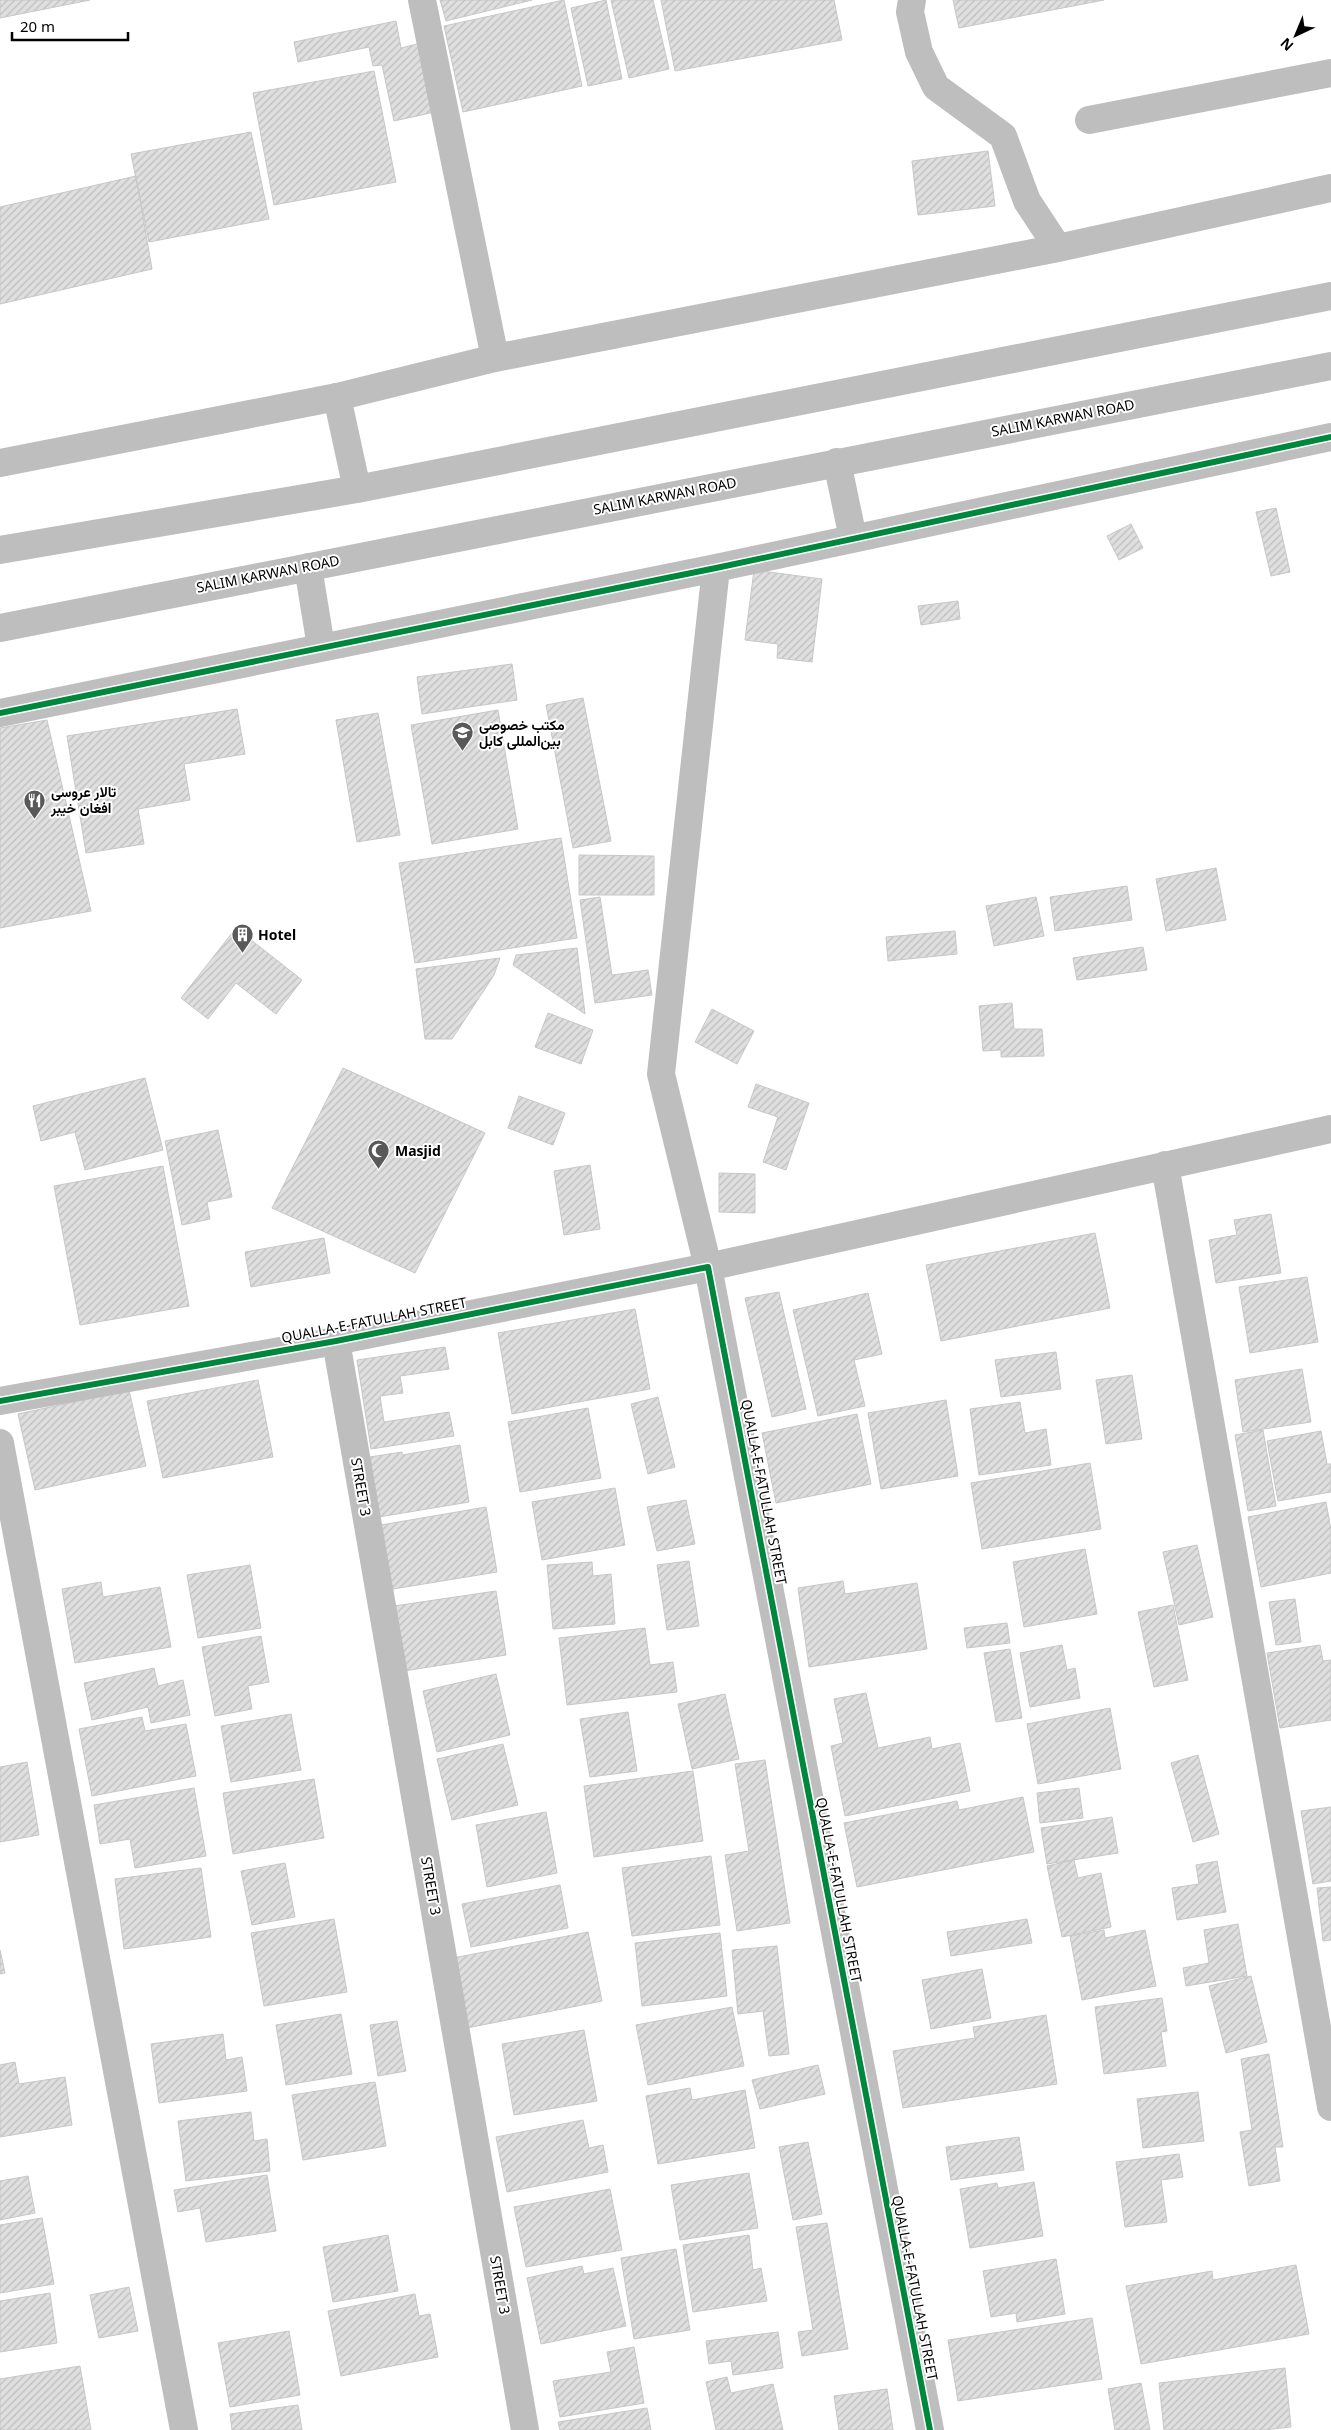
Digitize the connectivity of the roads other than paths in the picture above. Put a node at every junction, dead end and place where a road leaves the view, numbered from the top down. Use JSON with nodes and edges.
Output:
{"nodes":[{"id":1,"x":422,"y":0,"type":"edge"},
{"id":2,"x":912,"y":0,"type":"edge"},
{"id":3,"x":1331,"y":73,"type":"edge"},
{"id":4,"x":1089,"y":120,"type":"dead end"},
{"id":5,"x":1331,"y":188,"type":"edge"},
{"id":6,"x":1058,"y":248,"type":"junction"},
{"id":7,"x":1331,"y":296,"type":"edge"},
{"id":8,"x":494,"y":358,"type":"junction"},
{"id":9,"x":1331,"y":366,"type":"edge"},
{"id":10,"x":337,"y":397,"type":"junction"},
{"id":11,"x":1331,"y":437,"type":"edge"},
{"id":12,"x":837,"y":462,"type":"junction"},
{"id":13,"x":0,"y":463,"type":"edge"},
{"id":14,"x":357,"y":489,"type":"junction"},
{"id":15,"x":853,"y":538,"type":"junction"},
{"id":16,"x":7,"y":545,"type":"edge"},
{"id":17,"x":308,"y":567,"type":"junction"},
{"id":18,"x":716,"y":568,"type":"junction"},
{"id":19,"x":0,"y":628,"type":"edge"},
{"id":20,"x":321,"y":647,"type":"junction"},
{"id":21,"x":0,"y":713,"type":"edge"},
{"id":22,"x":1331,"y":1129,"type":"edge"},
{"id":23,"x":1165,"y":1165,"type":"junction"},
{"id":24,"x":708,"y":1266,"type":"junction"},
{"id":25,"x":336,"y":1341,"type":"junction"},
{"id":26,"x":0,"y":1401,"type":"edge"},
{"id":27,"x":0,"y":1443,"type":"edge"},
{"id":28,"x":1331,"y":2107,"type":"edge"},
{"id":29,"x":184,"y":2430,"type":"edge"},
{"id":30,"x":525,"y":2430,"type":"edge"},
{"id":31,"x":930,"y":2430,"type":"edge"}],
"edges":[{"from":1,"to":8,"type":"street"},
{"from":2,"to":6,"type":"street"},
{"from":3,"to":4,"type":"street"},
{"from":5,"to":6,"type":"street"},
{"from":6,"to":8,"type":"street"},
{"from":7,"to":14,"type":"street"},
{"from":8,"to":10,"type":"street"},
{"from":9,"to":12,"type":"street","name":"SALIM KARWAN ROAD"},
{"from":10,"to":13,"type":"street"},
{"from":10,"to":14,"type":"street"},
{"from":11,"to":15,"type":"street"},
{"from":12,"to":15,"type":"street"},
{"from":12,"to":17,"type":"street","name":"SALIM KARWAN ROAD"},
{"from":14,"to":16,"type":"street"},
{"from":15,"to":18,"type":"street"},
{"from":17,"to":19,"type":"street","name":"SALIM KARWAN ROAD"},
{"from":17,"to":20,"type":"street"},
{"from":18,"to":20,"type":"street"},
{"from":18,"to":24,"type":"street"},
{"from":20,"to":21,"type":"street"},
{"from":22,"to":23,"type":"street"},
{"from":23,"to":24,"type":"street"},
{"from":23,"to":28,"type":"street"},
{"from":24,"to":25,"type":"street","name":"QUALLA-E-FATULLAH STREET"},
{"from":24,"to":31,"type":"street","name":"QUALLA-E-FATULLAH STREET"},
{"from":25,"to":26,"type":"street","name":"QUALLA-E-FATULLAH STREET"},
{"from":25,"to":30,"type":"street","name":"STREET 3"},
{"from":27,"to":29,"type":"street"}]}
